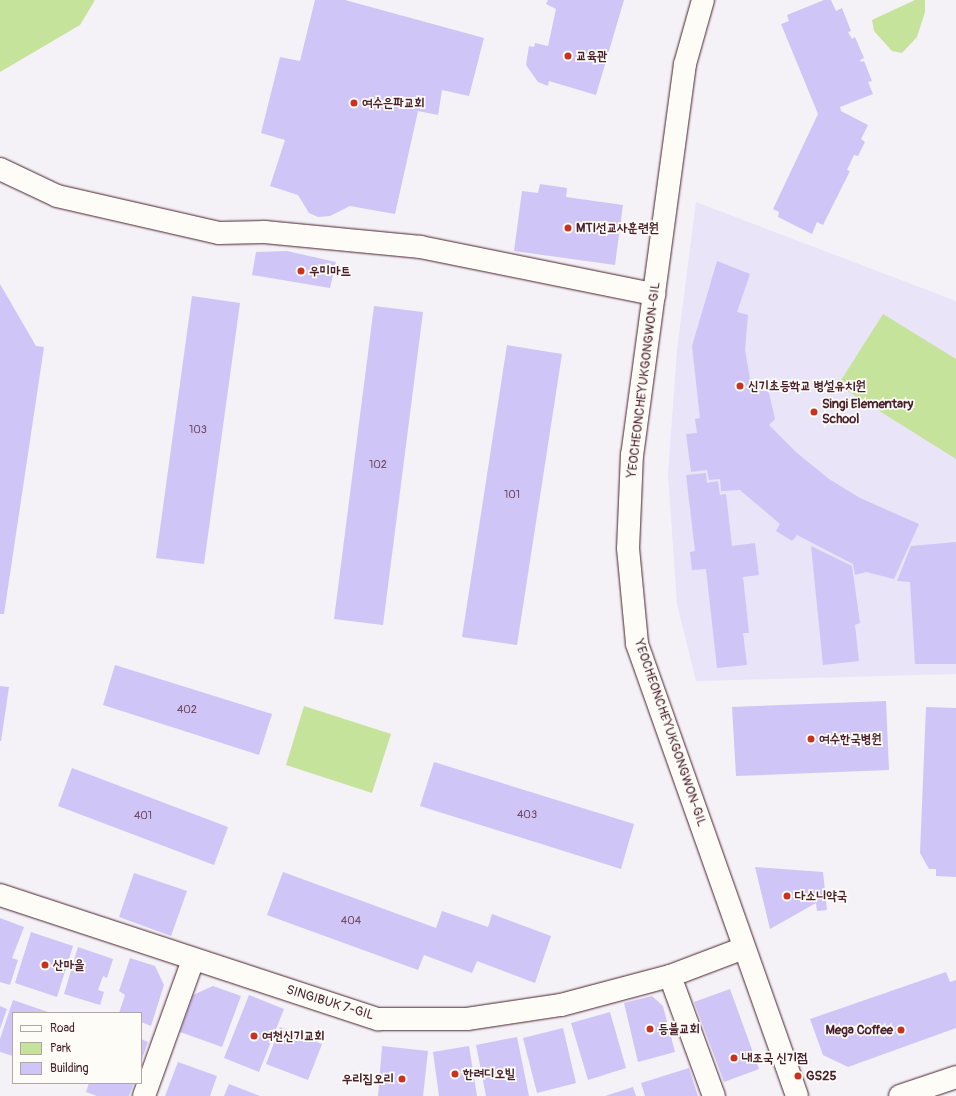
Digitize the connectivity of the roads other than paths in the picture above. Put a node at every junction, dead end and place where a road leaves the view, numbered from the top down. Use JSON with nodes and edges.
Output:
{"nodes":[{"id":1,"x":703,"y":0,"type":"edge"},
{"id":2,"x":0,"y":169,"type":"edge"},
{"id":3,"x":654,"y":294,"type":"junction"},
{"id":4,"x":0,"y":895,"type":"edge"},
{"id":5,"x":744,"y":948,"type":"junction"},
{"id":6,"x":194,"y":960,"type":"junction"},
{"id":7,"x":670,"y":976,"type":"junction"},
{"id":8,"x":956,"y":1077,"type":"edge"},
{"id":9,"x":144,"y":1096,"type":"edge"},
{"id":10,"x":714,"y":1096,"type":"edge"},
{"id":11,"x":797,"y":1096,"type":"edge"},
{"id":12,"x":900,"y":1096,"type":"edge"}],
"edges":[{"from":1,"to":3,"type":"street","name":"YEOCHEONCHEYUKGONGWON-GIL"},
{"from":2,"to":3,"type":"street"},
{"from":3,"to":5,"type":"street","name":"YEOCHEONCHEYUKGONGWON-GIL"},
{"from":4,"to":6,"type":"street","name":"SINGIBUK 7-GIL"},
{"from":5,"to":7,"type":"street","name":"SINGIBUK 7-GIL"},
{"from":5,"to":11,"type":"street","name":"YEOCHEONCHEYUKGONGWON-GIL"},
{"from":6,"to":7,"type":"street","name":"SINGIBUK 7-GIL"},
{"from":6,"to":9,"type":"street"},
{"from":7,"to":10,"type":"street"},
{"from":8,"to":12,"type":"street"}]}
